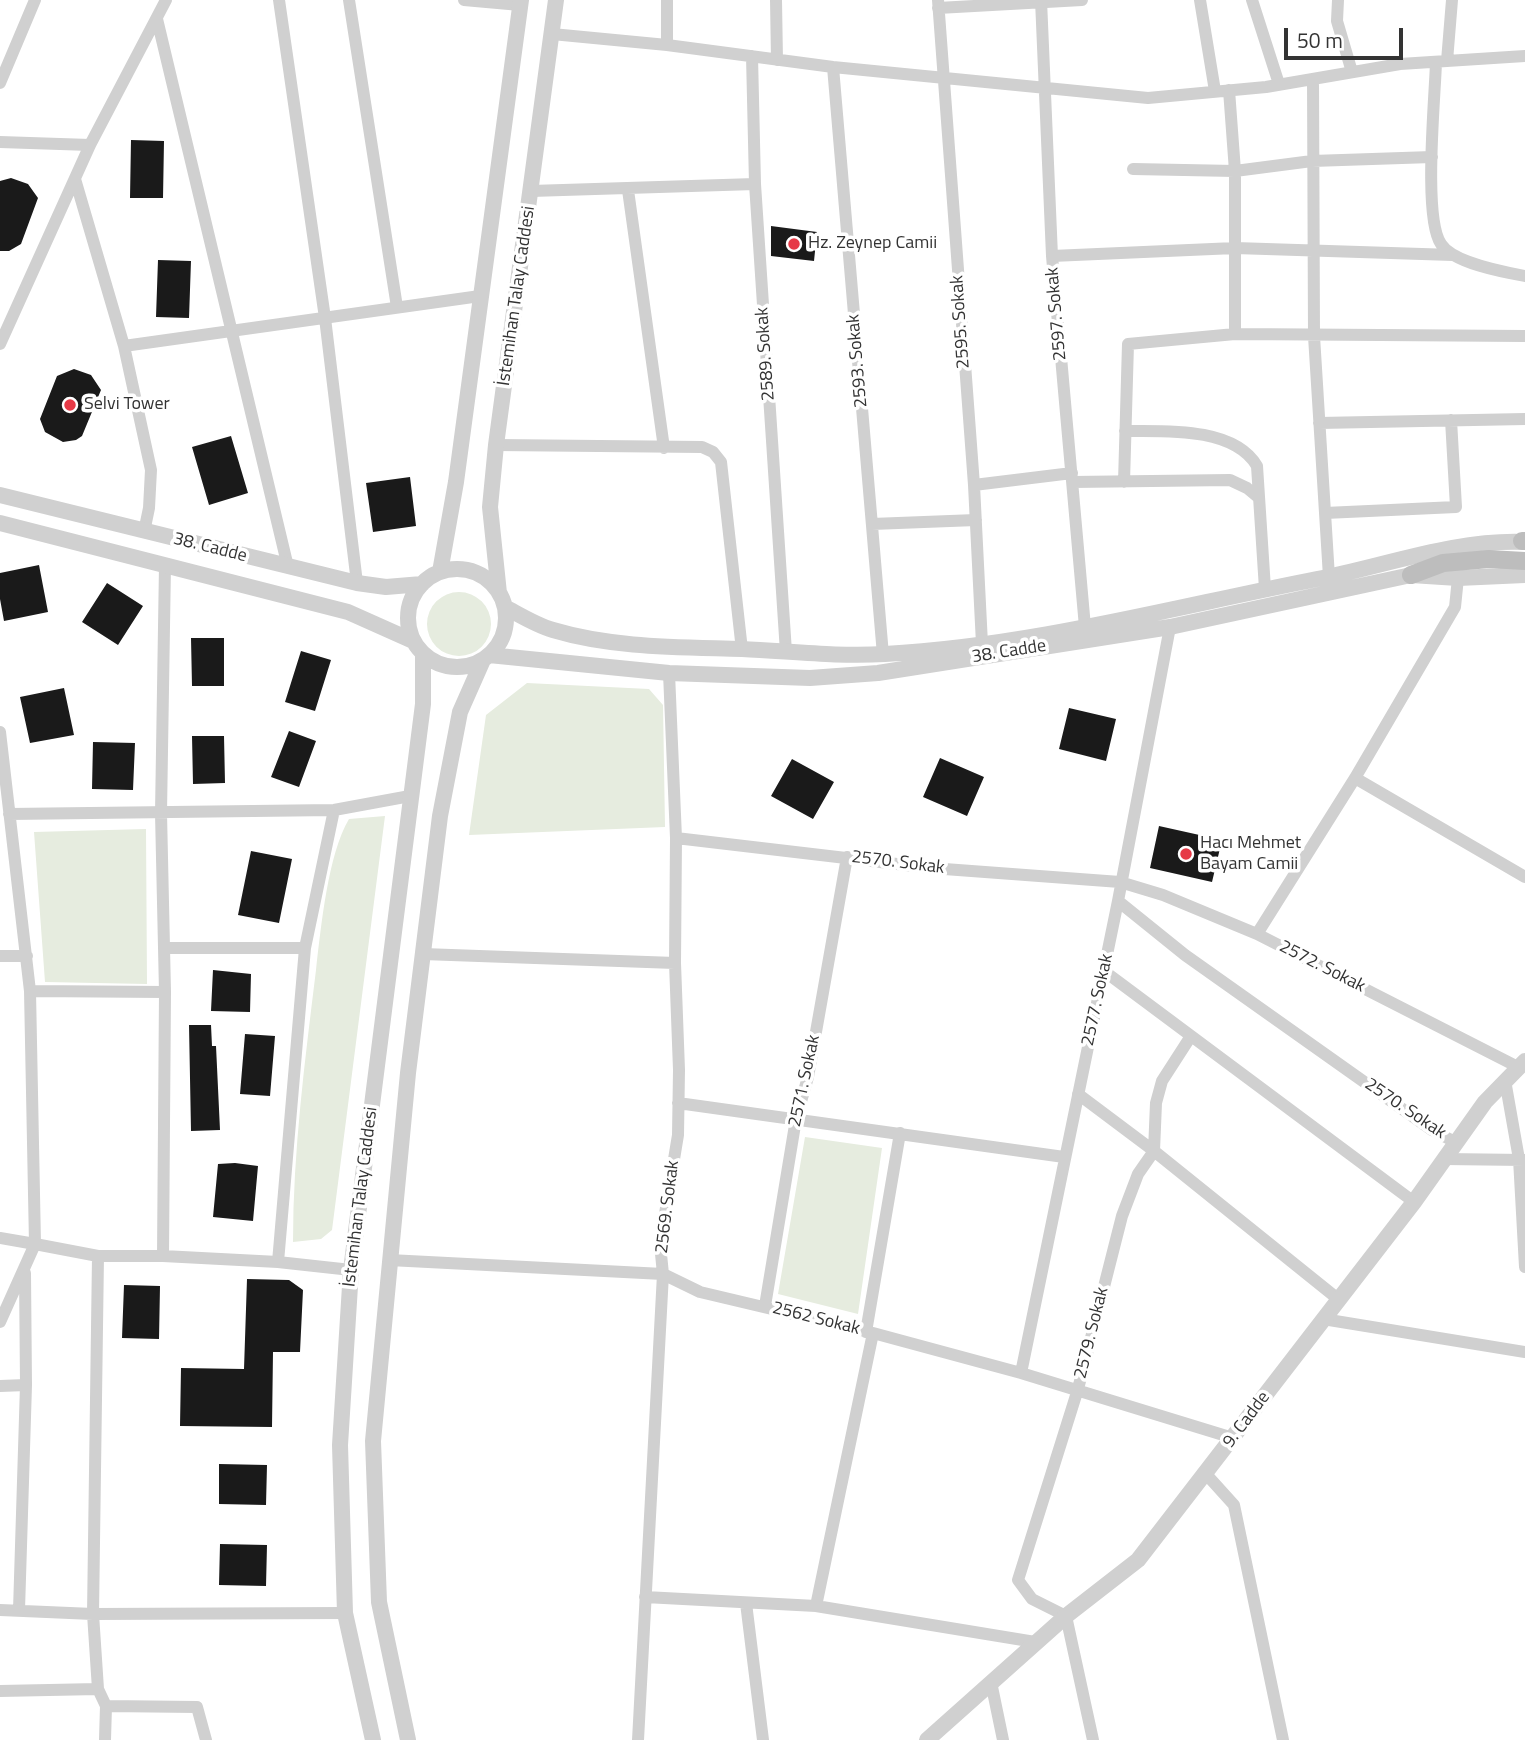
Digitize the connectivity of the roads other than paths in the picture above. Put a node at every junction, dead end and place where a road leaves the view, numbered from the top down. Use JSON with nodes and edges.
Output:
{"nodes":[{"id":1,"x":35,"y":0,"type":"edge"},
{"id":2,"x":166,"y":0,"type":"edge"},
{"id":3,"x":279,"y":0,"type":"edge"},
{"id":4,"x":349,"y":0,"type":"edge"},
{"id":5,"x":464,"y":0,"type":"edge"},
{"id":6,"x":556,"y":0,"type":"edge"},
{"id":7,"x":667,"y":0,"type":"edge"},
{"id":8,"x":776,"y":0,"type":"edge"},
{"id":9,"x":1082,"y":0,"type":"edge"},
{"id":10,"x":1200,"y":0,"type":"edge"},
{"id":11,"x":1252,"y":0,"type":"edge"},
{"id":12,"x":1338,"y":0,"type":"edge"},
{"id":13,"x":1452,"y":0,"type":"edge"},
{"id":14,"x":1041,"y":1,"type":"edge"},
{"id":15,"x":520,"y":2,"type":"edge"},
{"id":16,"x":938,"y":4,"type":"edge"},
{"id":17,"x":157,"y":19,"type":"junction"},
{"id":18,"x":552,"y":34,"type":"junction"},
{"id":19,"x":667,"y":45,"type":"junction"},
{"id":20,"x":1525,"y":56,"type":"edge"},
{"id":21,"x":752,"y":57,"type":"junction"},
{"id":22,"x":777,"y":60,"type":"junction"},
{"id":23,"x":1441,"y":61,"type":"junction"},
{"id":24,"x":833,"y":67,"type":"junction"},
{"id":25,"x":1352,"y":72,"type":"junction"},
{"id":26,"x":942,"y":79,"type":"junction"},
{"id":27,"x":1313,"y":79,"type":"junction"},
{"id":28,"x":0,"y":83,"type":"edge"},
{"id":29,"x":1279,"y":84,"type":"junction"},
{"id":30,"x":1045,"y":89,"type":"junction"},
{"id":31,"x":1222,"y":91,"type":"junction"},
{"id":32,"x":0,"y":142,"type":"edge"},
{"id":33,"x":90,"y":145,"type":"junction"},
{"id":34,"x":1432,"y":157,"type":"junction"},
{"id":35,"x":1312,"y":161,"type":"junction"},
{"id":36,"x":1133,"y":169,"type":"dead end"},
{"id":37,"x":1235,"y":171,"type":"junction"},
{"id":38,"x":75,"y":179,"type":"junction"},
{"id":39,"x":755,"y":184,"type":"junction"},
{"id":40,"x":628,"y":190,"type":"junction"},
{"id":41,"x":531,"y":191,"type":"junction"},
{"id":42,"x":1235,"y":248,"type":"junction"},
{"id":43,"x":1313,"y":251,"type":"junction"},
{"id":44,"x":1453,"y":255,"type":"junction"},
{"id":45,"x":1052,"y":256,"type":"junction"},
{"id":46,"x":1525,"y":276,"type":"edge"},
{"id":47,"x":480,"y":296,"type":"junction"},
{"id":48,"x":397,"y":307,"type":"junction"},
{"id":49,"x":325,"y":318,"type":"junction"},
{"id":50,"x":231,"y":331,"type":"junction"},
{"id":51,"x":1235,"y":334,"type":"junction"},
{"id":52,"x":1314,"y":336,"type":"junction"},
{"id":53,"x":1525,"y":336,"type":"edge"},
{"id":54,"x":0,"y":344,"type":"edge"},
{"id":55,"x":124,"y":346,"type":"junction"},
{"id":56,"x":1525,"y":419,"type":"edge"},
{"id":57,"x":1451,"y":420,"type":"junction"},
{"id":58,"x":1319,"y":423,"type":"junction"},
{"id":59,"x":1125,"y":431,"type":"junction"},
{"id":60,"x":496,"y":445,"type":"junction"},
{"id":61,"x":664,"y":448,"type":"junction"},
{"id":62,"x":1072,"y":478,"type":"junction"},
{"id":63,"x":1124,"y":482,"type":"junction"},
{"id":64,"x":974,"y":485,"type":"junction"},
{"id":65,"x":0,"y":495,"type":"edge"},
{"id":66,"x":1259,"y":498,"type":"junction"},
{"id":67,"x":1325,"y":513,"type":"junction"},
{"id":68,"x":976,"y":520,"type":"junction"},
{"id":69,"x":0,"y":523,"type":"edge"},
{"id":70,"x":872,"y":524,"type":"junction"},
{"id":71,"x":144,"y":532,"type":"junction"},
{"id":72,"x":1524,"y":541,"type":"edge"},
{"id":73,"x":1525,"y":561,"type":"edge"},
{"id":74,"x":165,"y":565,"type":"junction"},
{"id":75,"x":288,"y":567,"type":"junction"},
{"id":76,"x":440,"y":572,"type":"junction"},
{"id":77,"x":1411,"y":575,"type":"junction"},
{"id":78,"x":1525,"y":575,"type":"edge"},
{"id":79,"x":1329,"y":577,"type":"junction"},
{"id":80,"x":1458,"y":578,"type":"junction"},
{"id":81,"x":357,"y":583,"type":"junction"},
{"id":82,"x":422,"y":584,"type":"junction"},
{"id":83,"x":1265,"y":589,"type":"junction"},
{"id":84,"x":502,"y":600,"type":"junction"},
{"id":85,"x":1085,"y":627,"type":"junction"},
{"id":86,"x":1170,"y":627,"type":"junction"},
{"id":87,"x":982,"y":644,"type":"junction"},
{"id":88,"x":418,"y":647,"type":"junction"},
{"id":89,"x":742,"y":650,"type":"junction"},
{"id":90,"x":786,"y":652,"type":"junction"},
{"id":91,"x":883,"y":654,"type":"junction"},
{"id":92,"x":486,"y":657,"type":"junction"},
{"id":93,"x":669,"y":673,"type":"junction"},
{"id":94,"x":0,"y":732,"type":"edge"},
{"id":95,"x":1355,"y":778,"type":"junction"},
{"id":96,"x":2,"y":783,"type":"edge"},
{"id":97,"x":410,"y":796,"type":"junction"},
{"id":98,"x":334,"y":810,"type":"junction"},
{"id":99,"x":161,"y":813,"type":"junction"},
{"id":100,"x":9,"y":814,"type":"junction"},
{"id":101,"x":676,"y":838,"type":"junction"},
{"id":102,"x":847,"y":857,"type":"junction"},
{"id":103,"x":1525,"y":877,"type":"edge"},
{"id":104,"x":1120,"y":883,"type":"junction"},
{"id":105,"x":1118,"y":901,"type":"junction"},
{"id":106,"x":1257,"y":934,"type":"junction"},
{"id":107,"x":164,"y":948,"type":"junction"},
{"id":108,"x":304,"y":948,"type":"junction"},
{"id":109,"x":423,"y":954,"type":"junction"},
{"id":110,"x":0,"y":956,"type":"edge"},
{"id":111,"x":27,"y":957,"type":"junction"},
{"id":112,"x":675,"y":963,"type":"junction"},
{"id":113,"x":1104,"y":971,"type":"junction"},
{"id":114,"x":30,"y":991,"type":"junction"},
{"id":115,"x":164,"y":992,"type":"junction"},
{"id":116,"x":1191,"y":1036,"type":"junction"},
{"id":117,"x":1521,"y":1064,"type":"edge"},
{"id":118,"x":1505,"y":1080,"type":"junction"},
{"id":119,"x":1078,"y":1094,"type":"junction"},
{"id":120,"x":678,"y":1102,"type":"junction"},
{"id":121,"x":796,"y":1119,"type":"junction"},
{"id":122,"x":900,"y":1133,"type":"junction"},
{"id":123,"x":1455,"y":1142,"type":"junction"},
{"id":124,"x":1154,"y":1151,"type":"junction"},
{"id":125,"x":1064,"y":1157,"type":"junction"},
{"id":126,"x":1444,"y":1159,"type":"junction"},
{"id":127,"x":1522,"y":1159,"type":"edge"},
{"id":128,"x":1414,"y":1202,"type":"junction"},
{"id":129,"x":0,"y":1238,"type":"edge"},
{"id":130,"x":35,"y":1244,"type":"junction"},
{"id":131,"x":98,"y":1256,"type":"junction"},
{"id":132,"x":163,"y":1256,"type":"junction"},
{"id":133,"x":389,"y":1260,"type":"junction"},
{"id":134,"x":278,"y":1262,"type":"junction"},
{"id":135,"x":1525,"y":1267,"type":"edge"},
{"id":136,"x":24,"y":1269,"type":"junction"},
{"id":137,"x":351,"y":1270,"type":"junction"},
{"id":138,"x":663,"y":1274,"type":"junction"},
{"id":139,"x":1338,"y":1298,"type":"junction"},
{"id":140,"x":765,"y":1306,"type":"junction"},
{"id":141,"x":1323,"y":1319,"type":"junction"},
{"id":142,"x":0,"y":1322,"type":"edge"},
{"id":143,"x":870,"y":1332,"type":"junction"},
{"id":144,"x":1525,"y":1352,"type":"edge"},
{"id":145,"x":1021,"y":1373,"type":"junction"},
{"id":146,"x":26,"y":1385,"type":"junction"},
{"id":147,"x":0,"y":1386,"type":"edge"},
{"id":148,"x":1078,"y":1389,"type":"junction"},
{"id":149,"x":1233,"y":1438,"type":"junction"},
{"id":150,"x":1206,"y":1474,"type":"junction"},
{"id":151,"x":645,"y":1597,"type":"junction"},
{"id":152,"x":746,"y":1603,"type":"junction"},
{"id":153,"x":816,"y":1606,"type":"junction"},
{"id":154,"x":0,"y":1610,"type":"edge"},
{"id":155,"x":19,"y":1610,"type":"junction"},
{"id":156,"x":345,"y":1613,"type":"junction"},
{"id":157,"x":93,"y":1614,"type":"junction"},
{"id":158,"x":1066,"y":1616,"type":"junction"},
{"id":159,"x":1035,"y":1642,"type":"junction"},
{"id":160,"x":991,"y":1682,"type":"junction"},
{"id":161,"x":98,"y":1689,"type":"junction"},
{"id":162,"x":0,"y":1691,"type":"edge"},
{"id":163,"x":106,"y":1706,"type":"junction"},
{"id":164,"x":105,"y":1740,"type":"edge"},
{"id":165,"x":206,"y":1740,"type":"edge"},
{"id":166,"x":373,"y":1740,"type":"edge"},
{"id":167,"x":408,"y":1740,"type":"edge"},
{"id":168,"x":638,"y":1740,"type":"edge"},
{"id":169,"x":763,"y":1740,"type":"edge"},
{"id":170,"x":927,"y":1740,"type":"edge"},
{"id":171,"x":1003,"y":1740,"type":"edge"},
{"id":172,"x":1093,"y":1740,"type":"edge"},
{"id":173,"x":1283,"y":1740,"type":"edge"}],
"edges":[{"from":1,"to":28,"type":"street"},
{"from":2,"to":17,"type":"street"},
{"from":3,"to":49,"type":"street"},
{"from":4,"to":48,"type":"street"},
{"from":5,"to":15,"type":"street"},
{"from":6,"to":18,"type":"street","name":"İstemihan Talay Caddesi"},
{"from":7,"to":19,"type":"street"},
{"from":8,"to":22,"type":"street"},
{"from":9,"to":14,"type":"street"},
{"from":10,"to":31,"type":"street"},
{"from":11,"to":29,"type":"street"},
{"from":12,"to":25,"type":"street"},
{"from":13,"to":23,"type":"street"},
{"from":14,"to":16,"type":"street"},
{"from":14,"to":30,"type":"street","name":"2597. Sokak"},
{"from":15,"to":47,"type":"street","name":"İstemihan Talay Caddesi"},
{"from":16,"to":26,"type":"street","name":"2595. Sokak"},
{"from":17,"to":33,"type":"street"},
{"from":17,"to":50,"type":"street"},
{"from":18,"to":19,"type":"street"},
{"from":18,"to":41,"type":"street","name":"İstemihan Talay Caddesi"},
{"from":19,"to":21,"type":"street"},
{"from":20,"to":23,"type":"street"},
{"from":21,"to":22,"type":"street"},
{"from":21,"to":39,"type":"street","name":"2589. Sokak"},
{"from":22,"to":24,"type":"street"},
{"from":23,"to":25,"type":"street"},
{"from":23,"to":34,"type":"street"},
{"from":24,"to":26,"type":"street"},
{"from":24,"to":70,"type":"street","name":"2593. Sokak"},
{"from":25,"to":27,"type":"street"},
{"from":26,"to":30,"type":"street"},
{"from":26,"to":64,"type":"street","name":"2595. Sokak"},
{"from":27,"to":29,"type":"street"},
{"from":27,"to":35,"type":"street"},
{"from":29,"to":31,"type":"street"},
{"from":30,"to":31,"type":"street"},
{"from":30,"to":45,"type":"street","name":"2597. Sokak"},
{"from":31,"to":37,"type":"street"},
{"from":32,"to":33,"type":"street"},
{"from":33,"to":38,"type":"street"},
{"from":34,"to":35,"type":"street"},
{"from":34,"to":44,"type":"street"},
{"from":35,"to":37,"type":"street"},
{"from":35,"to":43,"type":"street"},
{"from":36,"to":37,"type":"street"},
{"from":37,"to":42,"type":"street"},
{"from":38,"to":54,"type":"street"},
{"from":38,"to":55,"type":"street"},
{"from":39,"to":40,"type":"street"},
{"from":39,"to":90,"type":"street","name":"2589. Sokak"},
{"from":40,"to":41,"type":"street"},
{"from":40,"to":61,"type":"street"},
{"from":41,"to":60,"type":"street","name":"İstemihan Talay Caddesi"},
{"from":42,"to":43,"type":"street"},
{"from":42,"to":45,"type":"street"},
{"from":42,"to":51,"type":"street"},
{"from":43,"to":44,"type":"street"},
{"from":43,"to":52,"type":"street"},
{"from":44,"to":46,"type":"street"},
{"from":45,"to":62,"type":"street","name":"2597. Sokak"},
{"from":47,"to":48,"type":"street"},
{"from":47,"to":76,"type":"street","name":"İstemihan Talay Caddesi"},
{"from":48,"to":49,"type":"street"},
{"from":49,"to":50,"type":"street"},
{"from":49,"to":81,"type":"street"},
{"from":50,"to":55,"type":"street"},
{"from":50,"to":75,"type":"street"},
{"from":51,"to":52,"type":"street"},
{"from":51,"to":59,"type":"street"},
{"from":52,"to":53,"type":"street"},
{"from":52,"to":58,"type":"street"},
{"from":55,"to":71,"type":"street"},
{"from":56,"to":57,"type":"street"},
{"from":57,"to":58,"type":"street"},
{"from":57,"to":67,"type":"street"},
{"from":58,"to":67,"type":"street"},
{"from":59,"to":63,"type":"street"},
{"from":59,"to":66,"type":"street"},
{"from":60,"to":61,"type":"street"},
{"from":60,"to":84,"type":"street","name":"İstemihan Talay Caddesi"},
{"from":61,"to":89,"type":"street"},
{"from":62,"to":63,"type":"street"},
{"from":62,"to":64,"type":"street"},
{"from":62,"to":85,"type":"street","name":"2597. Sokak"},
{"from":63,"to":66,"type":"street"},
{"from":64,"to":68,"type":"street","name":"2595. Sokak"},
{"from":65,"to":71,"type":"street","name":"38. Cadde"},
{"from":66,"to":83,"type":"street"},
{"from":67,"to":79,"type":"street"},
{"from":68,"to":70,"type":"street"},
{"from":68,"to":87,"type":"street","name":"2595. Sokak"},
{"from":69,"to":74,"type":"street","name":"38. Cadde"},
{"from":70,"to":91,"type":"street","name":"2593. Sokak"},
{"from":71,"to":75,"type":"street","name":"38. Cadde"},
{"from":72,"to":79,"type":"street","name":"38. Cadde"},
{"from":73,"to":77,"type":"main road"},
{"from":74,"to":88,"type":"street","name":"38. Cadde"},
{"from":74,"to":99,"type":"street"},
{"from":75,"to":81,"type":"street","name":"38. Cadde"},
{"from":76,"to":82,"type":"street"},
{"from":76,"to":84,"type":"street"},
{"from":77,"to":80,"type":"street","name":"38. Cadde"},
{"from":77,"to":86,"type":"street","name":"38. Cadde"},
{"from":78,"to":80,"type":"street","name":"38. Cadde"},
{"from":79,"to":83,"type":"street","name":"38. Cadde"},
{"from":80,"to":95,"type":"street"},
{"from":81,"to":82,"type":"street","name":"38. Cadde"},
{"from":82,"to":88,"type":"street"},
{"from":83,"to":85,"type":"street","name":"38. Cadde"},
{"from":84,"to":89,"type":"street","name":"38. Cadde"},
{"from":84,"to":92,"type":"street"},
{"from":85,"to":87,"type":"street","name":"38. Cadde"},
{"from":86,"to":93,"type":"street","name":"38. Cadde"},
{"from":86,"to":104,"type":"street","name":"2577. Sokak"},
{"from":87,"to":91,"type":"street","name":"38. Cadde"},
{"from":88,"to":92,"type":"street"},
{"from":88,"to":97,"type":"street","name":"İstemihan Talay Caddesi"},
{"from":89,"to":90,"type":"street","name":"38. Cadde"},
{"from":90,"to":91,"type":"street","name":"38. Cadde"},
{"from":92,"to":93,"type":"street","name":"38. Cadde"},
{"from":92,"to":109,"type":"street","name":"İstemihan Talay Caddesi"},
{"from":93,"to":101,"type":"street","name":"2569. Sokak"},
{"from":94,"to":96,"type":"street"},
{"from":95,"to":103,"type":"street"},
{"from":95,"to":106,"type":"street"},
{"from":96,"to":100,"type":"street"},
{"from":97,"to":98,"type":"street"},
{"from":97,"to":137,"type":"street","name":"İstemihan Talay Caddesi"},
{"from":98,"to":99,"type":"street"},
{"from":98,"to":108,"type":"street"},
{"from":99,"to":100,"type":"street"},
{"from":99,"to":107,"type":"street"},
{"from":100,"to":111,"type":"street"},
{"from":101,"to":102,"type":"street","name":"2570. Sokak"},
{"from":101,"to":112,"type":"street","name":"2569. Sokak"},
{"from":102,"to":104,"type":"street","name":"2570. Sokak"},
{"from":102,"to":121,"type":"street","name":"2571. Sokak"},
{"from":104,"to":105,"type":"street","name":"2577. Sokak"},
{"from":104,"to":106,"type":"street","name":"2572. Sokak"},
{"from":105,"to":113,"type":"street","name":"2577. Sokak"},
{"from":105,"to":123,"type":"street","name":"2570. Sokak"},
{"from":106,"to":117,"type":"street","name":"2572. Sokak"},
{"from":107,"to":108,"type":"street"},
{"from":107,"to":115,"type":"street"},
{"from":108,"to":134,"type":"street"},
{"from":109,"to":112,"type":"street"},
{"from":109,"to":133,"type":"street","name":"İstemihan Talay Caddesi"},
{"from":110,"to":111,"type":"street"},
{"from":111,"to":114,"type":"street"},
{"from":112,"to":120,"type":"street","name":"2569. Sokak"},
{"from":113,"to":116,"type":"street"},
{"from":113,"to":119,"type":"street","name":"2577. Sokak"},
{"from":114,"to":115,"type":"street"},
{"from":114,"to":130,"type":"street"},
{"from":115,"to":132,"type":"street"},
{"from":116,"to":124,"type":"street","name":"2579. Sokak"},
{"from":116,"to":128,"type":"street"},
{"from":117,"to":118,"type":"street","name":"9. Cadde"},
{"from":118,"to":123,"type":"street","name":"9. Cadde"},
{"from":118,"to":127,"type":"street"},
{"from":119,"to":124,"type":"street"},
{"from":119,"to":125,"type":"street","name":"2577. Sokak"},
{"from":120,"to":121,"type":"street"},
{"from":120,"to":138,"type":"street","name":"2569. Sokak"},
{"from":121,"to":122,"type":"street"},
{"from":121,"to":140,"type":"street","name":"2571. Sokak"},
{"from":122,"to":125,"type":"street"},
{"from":122,"to":143,"type":"street"},
{"from":123,"to":126,"type":"street","name":"9. Cadde"},
{"from":124,"to":139,"type":"street"},
{"from":124,"to":148,"type":"street","name":"2579. Sokak"},
{"from":125,"to":145,"type":"street","name":"2577. Sokak"},
{"from":126,"to":127,"type":"street"},
{"from":126,"to":128,"type":"street","name":"9. Cadde"},
{"from":127,"to":135,"type":"street"},
{"from":128,"to":139,"type":"street","name":"9. Cadde"},
{"from":129,"to":130,"type":"street"},
{"from":130,"to":131,"type":"street"},
{"from":130,"to":136,"type":"street"},
{"from":131,"to":132,"type":"street"},
{"from":131,"to":157,"type":"street"},
{"from":132,"to":134,"type":"street"},
{"from":133,"to":138,"type":"street","name":"2562 Sokak"},
{"from":133,"to":167,"type":"street","name":"İstemihan Talay Caddesi"},
{"from":134,"to":137,"type":"street"},
{"from":136,"to":142,"type":"street"},
{"from":136,"to":146,"type":"street"},
{"from":137,"to":156,"type":"street","name":"İstemihan Talay Caddesi"},
{"from":138,"to":140,"type":"street","name":"2562 Sokak"},
{"from":138,"to":151,"type":"street","name":"2569. Sokak"},
{"from":139,"to":141,"type":"street","name":"9. Cadde"},
{"from":140,"to":143,"type":"street","name":"2562 Sokak"},
{"from":141,"to":144,"type":"street"},
{"from":141,"to":149,"type":"street","name":"9. Cadde"},
{"from":143,"to":145,"type":"street","name":"2562 Sokak"},
{"from":143,"to":153,"type":"street"},
{"from":145,"to":148,"type":"street","name":"2562 Sokak"},
{"from":146,"to":147,"type":"street"},
{"from":146,"to":155,"type":"street"},
{"from":148,"to":149,"type":"street","name":"2562 Sokak"},
{"from":148,"to":158,"type":"street","name":"2579. Sokak"},
{"from":149,"to":150,"type":"street","name":"9. Cadde"},
{"from":150,"to":158,"type":"street","name":"9. Cadde"},
{"from":150,"to":173,"type":"street"},
{"from":151,"to":152,"type":"street"},
{"from":151,"to":168,"type":"street","name":"2569. Sokak"},
{"from":152,"to":153,"type":"street"},
{"from":152,"to":169,"type":"street"},
{"from":153,"to":159,"type":"street"},
{"from":154,"to":155,"type":"street"},
{"from":155,"to":157,"type":"street"},
{"from":156,"to":157,"type":"street"},
{"from":156,"to":166,"type":"street","name":"İstemihan Talay Caddesi"},
{"from":157,"to":161,"type":"street"},
{"from":158,"to":159,"type":"street","name":"9. Cadde"},
{"from":158,"to":172,"type":"street"},
{"from":159,"to":160,"type":"street","name":"9. Cadde"},
{"from":160,"to":170,"type":"street","name":"9. Cadde"},
{"from":160,"to":171,"type":"street"},
{"from":161,"to":162,"type":"street"},
{"from":161,"to":163,"type":"street"},
{"from":163,"to":164,"type":"street"},
{"from":163,"to":165,"type":"street"}]}
